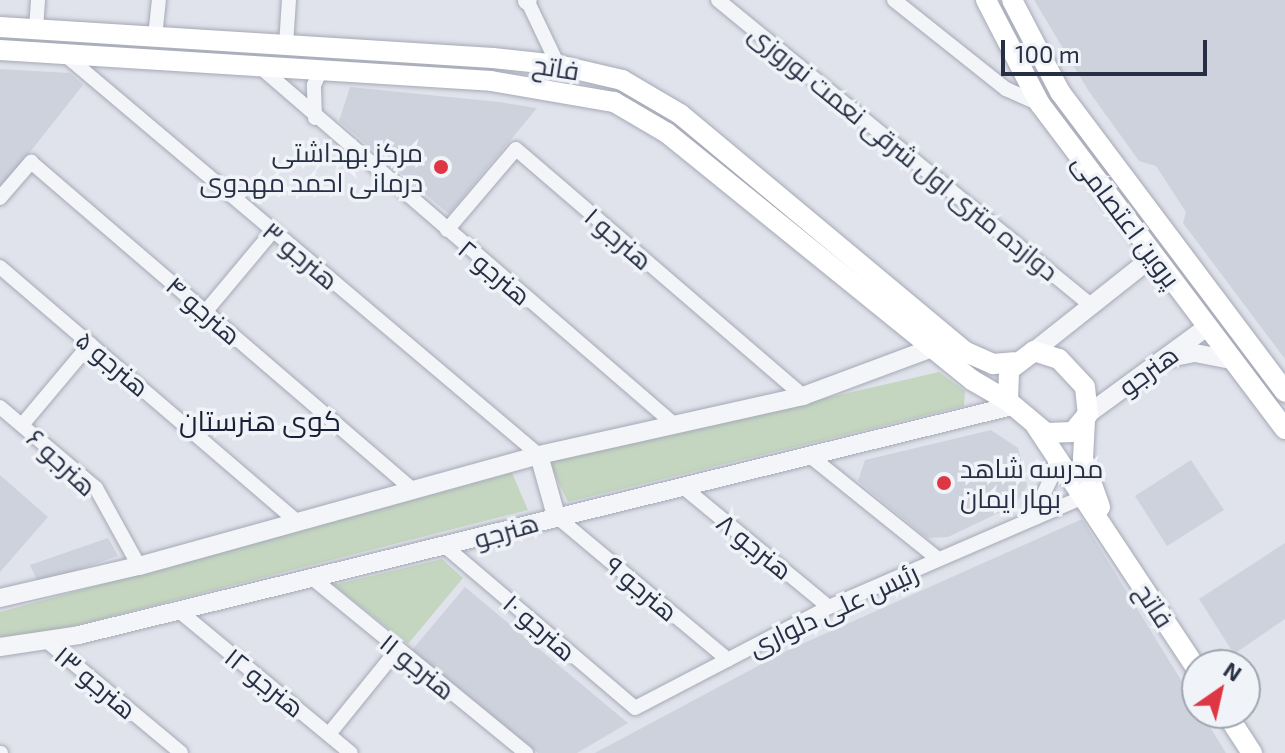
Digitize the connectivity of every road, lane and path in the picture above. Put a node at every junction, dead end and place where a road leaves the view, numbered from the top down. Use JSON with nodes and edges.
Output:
{"nodes":[{"id":1,"x":38,"y":0,"type":"edge"},
{"id":2,"x":159,"y":0,"type":"edge"},
{"id":3,"x":289,"y":0,"type":"edge"},
{"id":4,"x":527,"y":0,"type":"edge"},
{"id":5,"x":718,"y":0,"type":"edge"},
{"id":6,"x":894,"y":0,"type":"edge"},
{"id":7,"x":986,"y":0,"type":"edge"},
{"id":8,"x":1012,"y":0,"type":"edge"},
{"id":9,"x":0,"y":27,"type":"edge"},
{"id":10,"x":36,"y":29,"type":"junction"},
{"id":11,"x":155,"y":37,"type":"junction"},
{"id":12,"x":286,"y":45,"type":"junction"},
{"id":13,"x":0,"y":50,"type":"edge"},
{"id":14,"x":64,"y":54,"type":"junction"},
{"id":15,"x":558,"y":65,"type":"junction"},
{"id":16,"x":258,"y":66,"type":"junction"},
{"id":17,"x":321,"y":70,"type":"junction"},
{"id":18,"x":622,"y":80,"type":"junction"},
{"id":19,"x":614,"y":102,"type":"junction"},
{"id":20,"x":1040,"y":104,"type":"junction"},
{"id":21,"x":315,"y":118,"type":"junction"},
{"id":22,"x":0,"y":198,"type":"edge"},
{"id":23,"x":447,"y":230,"type":"junction"},
{"id":24,"x":273,"y":231,"type":"junction"},
{"id":25,"x":1172,"y":242,"type":"junction"},
{"id":26,"x":1154,"y":256,"type":"junction"},
{"id":27,"x":0,"y":267,"type":"edge"},
{"id":28,"x":1090,"y":304,"type":"junction"},
{"id":29,"x":206,"y":311,"type":"junction"},
{"id":30,"x":1225,"y":313,"type":"junction"},
{"id":31,"x":1207,"y":327,"type":"junction"},
{"id":32,"x":938,"y":341,"type":"junction"},
{"id":33,"x":90,"y":344,"type":"junction"},
{"id":34,"x":1034,"y":351,"type":"junction"},
{"id":35,"x":1163,"y":359,"type":"junction"},
{"id":36,"x":1232,"y":360,"type":"junction"},
{"id":37,"x":1014,"y":362,"type":"junction"},
{"id":38,"x":1285,"y":392,"type":"edge"},
{"id":39,"x":803,"y":396,"type":"junction"},
{"id":40,"x":1010,"y":403,"type":"junction"},
{"id":41,"x":0,"y":407,"type":"edge"},
{"id":42,"x":1086,"y":417,"type":"junction"},
{"id":43,"x":22,"y":425,"type":"junction"},
{"id":44,"x":676,"y":426,"type":"junction"},
{"id":45,"x":1036,"y":426,"type":"junction"},
{"id":46,"x":1285,"y":429,"type":"edge"},
{"id":47,"x":539,"y":455,"type":"junction"},
{"id":48,"x":1055,"y":455,"type":"junction"},
{"id":49,"x":810,"y":456,"type":"junction"},
{"id":50,"x":682,"y":486,"type":"junction"},
{"id":51,"x":413,"y":490,"type":"junction"},
{"id":52,"x":1083,"y":497,"type":"junction"},
{"id":53,"x":1034,"y":514,"type":"junction"},
{"id":54,"x":556,"y":516,"type":"junction"},
{"id":55,"x":298,"y":522,"type":"junction"},
{"id":56,"x":1113,"y":541,"type":"junction"},
{"id":57,"x":446,"y":547,"type":"junction"},
{"id":58,"x":938,"y":559,"type":"junction"},
{"id":59,"x":139,"y":566,"type":"junction"},
{"id":60,"x":311,"y":577,"type":"junction"},
{"id":61,"x":0,"y":598,"type":"edge"},
{"id":62,"x":829,"y":607,"type":"junction"},
{"id":63,"x":178,"y":610,"type":"junction"},
{"id":64,"x":48,"y":642,"type":"junction"},
{"id":65,"x":0,"y":647,"type":"edge"},
{"id":66,"x":1184,"y":649,"type":"edge"},
{"id":67,"x":397,"y":650,"type":"junction"},
{"id":68,"x":728,"y":660,"type":"junction"},
{"id":69,"x":635,"y":708,"type":"joint"},
{"id":70,"x":1236,"y":729,"type":"edge"},
{"id":71,"x":329,"y":734,"type":"junction"},
{"id":72,"x":181,"y":753,"type":"edge"},
{"id":73,"x":351,"y":753,"type":"edge"},
{"id":74,"x":526,"y":753,"type":"edge"},
{"id":75,"x":1252,"y":753,"type":"edge"}],
"edges":[{"from":1,"to":10,"type":"street"},
{"from":2,"to":11,"type":"street"},
{"from":3,"to":12,"type":"street"},
{"from":4,"to":15,"type":"street"},
{"from":5,"to":28,"type":"street","name":"دوازده متری اول شرقی نعمت نوروزی"},
{"from":6,"to":20,"type":"street"},
{"from":7,"to":20,"type":"main road","name":"پروین اعتصامی"},
{"from":8,"to":25,"type":"main road","name":"پروین اعتصامی"},
{"from":9,"to":10,"type":"main road","name":"فاتح"},
{"from":10,"to":11,"type":"main road","name":"فاتح"},
{"from":11,"to":12,"type":"main road","name":"فاتح"},
{"from":12,"to":15,"type":"main road","name":"فاتح"},
{"from":13,"to":14,"type":"main road","name":"فاتح"},
{"from":14,"to":16,"type":"main road","name":"فاتح"},
{"from":14,"to":24,"type":"street","name":"هنرجو ۳"},
{"from":15,"to":18,"type":"main road","name":"فاتح"},
{"from":16,"to":17,"type":"main road","name":"فاتح"},
{"from":16,"to":21,"type":"street","name":"هنرجو ۲"},
{"from":17,"to":19,"type":"main road","name":"فاتح"},
{"from":17,"to":21,"type":"street"},
{"from":18,"to":19,"type":"main road"},
{"from":18,"to":32,"type":"main road","name":"فاتح"},
{"from":19,"to":32,"type":"main road","name":"فاتح"},
{"from":20,"to":26,"type":"main road","name":"پروین اعتصامی"},
{"from":21,"to":23,"type":"street","name":"هنرجو ۲"},
{"from":22,"to":29,"type":"street","name":"هنرجو ۴"},
{"from":23,"to":39,"type":"street","name":"هنرجو ۱"},
{"from":23,"to":44,"type":"street","name":"هنرجو ۲"},
{"from":24,"to":29,"type":"street"},
{"from":24,"to":47,"type":"street","name":"هنرجو ۳"},
{"from":25,"to":26,"type":"main road"},
{"from":25,"to":30,"type":"main road","name":"پروین اعتصامی"},
{"from":26,"to":28,"type":"street"},
{"from":26,"to":31,"type":"main road","name":"پروین اعتصامی"},
{"from":27,"to":33,"type":"street","name":"هنرجو ۵"},
{"from":28,"to":34,"type":"street"},
{"from":29,"to":51,"type":"street","name":"هنرجو ۴"},
{"from":30,"to":31,"type":"main road"},
{"from":30,"to":38,"type":"main road","name":"پروین اعتصامی"},
{"from":31,"to":35,"type":"street","name":"هنرجو"},
{"from":31,"to":36,"type":"main road","name":"پروین اعتصامی"},
{"from":32,"to":37,"type":"main road","name":"فاتح"},
{"from":32,"to":39,"type":"street"},
{"from":32,"to":40,"type":"main road","name":"فاتح"},
{"from":33,"to":43,"type":"street"},
{"from":33,"to":55,"type":"street","name":"هنرجو ۵"},
{"from":34,"to":37,"type":"main road"},
{"from":34,"to":42,"type":"main road"},
{"from":35,"to":36,"type":"street"},
{"from":35,"to":42,"type":"street","name":"هنرجو"},
{"from":36,"to":46,"type":"main road","name":"پروین اعتصامی"},
{"from":37,"to":40,"type":"main road"},
{"from":39,"to":44,"type":"street"},
{"from":40,"to":45,"type":"main road"},
{"from":40,"to":49,"type":"street","name":"هنرجو"},
{"from":41,"to":43,"type":"street","name":"هنرجو ۶"},
{"from":42,"to":45,"type":"main road"},
{"from":42,"to":56,"type":"main road"},
{"from":43,"to":59,"type":"street","name":"هنرجو ۶"},
{"from":44,"to":47,"type":"street"},
{"from":45,"to":48,"type":"main road"},
{"from":47,"to":51,"type":"street"},
{"from":47,"to":54,"type":"street"},
{"from":48,"to":52,"type":"main road"},
{"from":48,"to":53,"type":"street"},
{"from":49,"to":50,"type":"street","name":"هنرجو"},
{"from":49,"to":58,"type":"street"},
{"from":50,"to":54,"type":"street","name":"هنرجو"},
{"from":50,"to":62,"type":"street","name":"هنرجو ۸"},
{"from":51,"to":55,"type":"street"},
{"from":52,"to":53,"type":"street","name":"رئیس علی دلواری"},
{"from":52,"to":56,"type":"main road"},
{"from":53,"to":58,"type":"street","name":"رئیس علی دلواری"},
{"from":54,"to":57,"type":"street","name":"هنرجو"},
{"from":54,"to":68,"type":"street","name":"هنرجو ۹"},
{"from":55,"to":59,"type":"street"},
{"from":56,"to":66,"type":"main road","name":"فاتح"},
{"from":57,"to":60,"type":"street","name":"هنرجو"},
{"from":57,"to":69,"type":"street","name":"هنرجو ۱۰"},
{"from":58,"to":62,"type":"street","name":"رئیس علی دلواری"},
{"from":59,"to":61,"type":"street"},
{"from":60,"to":63,"type":"street","name":"هنرجو"},
{"from":60,"to":67,"type":"street","name":"هنرجو ۱۱"},
{"from":62,"to":68,"type":"street","name":"رئیس علی دلواری"},
{"from":63,"to":64,"type":"street","name":"هنرجو"},
{"from":63,"to":71,"type":"street","name":"هنرجو ۱۲"},
{"from":64,"to":65,"type":"street","name":"هنرجو"},
{"from":64,"to":72,"type":"street","name":"هنرجو ۱۳"},
{"from":67,"to":71,"type":"street"},
{"from":67,"to":74,"type":"street","name":"هنرجو ۱۱"},
{"from":68,"to":69,"type":"street","name":"رئیس علی دلواری"},
{"from":70,"to":75,"type":"main road"},
{"from":71,"to":73,"type":"street","name":"هنرجو ۱۲"}]}
